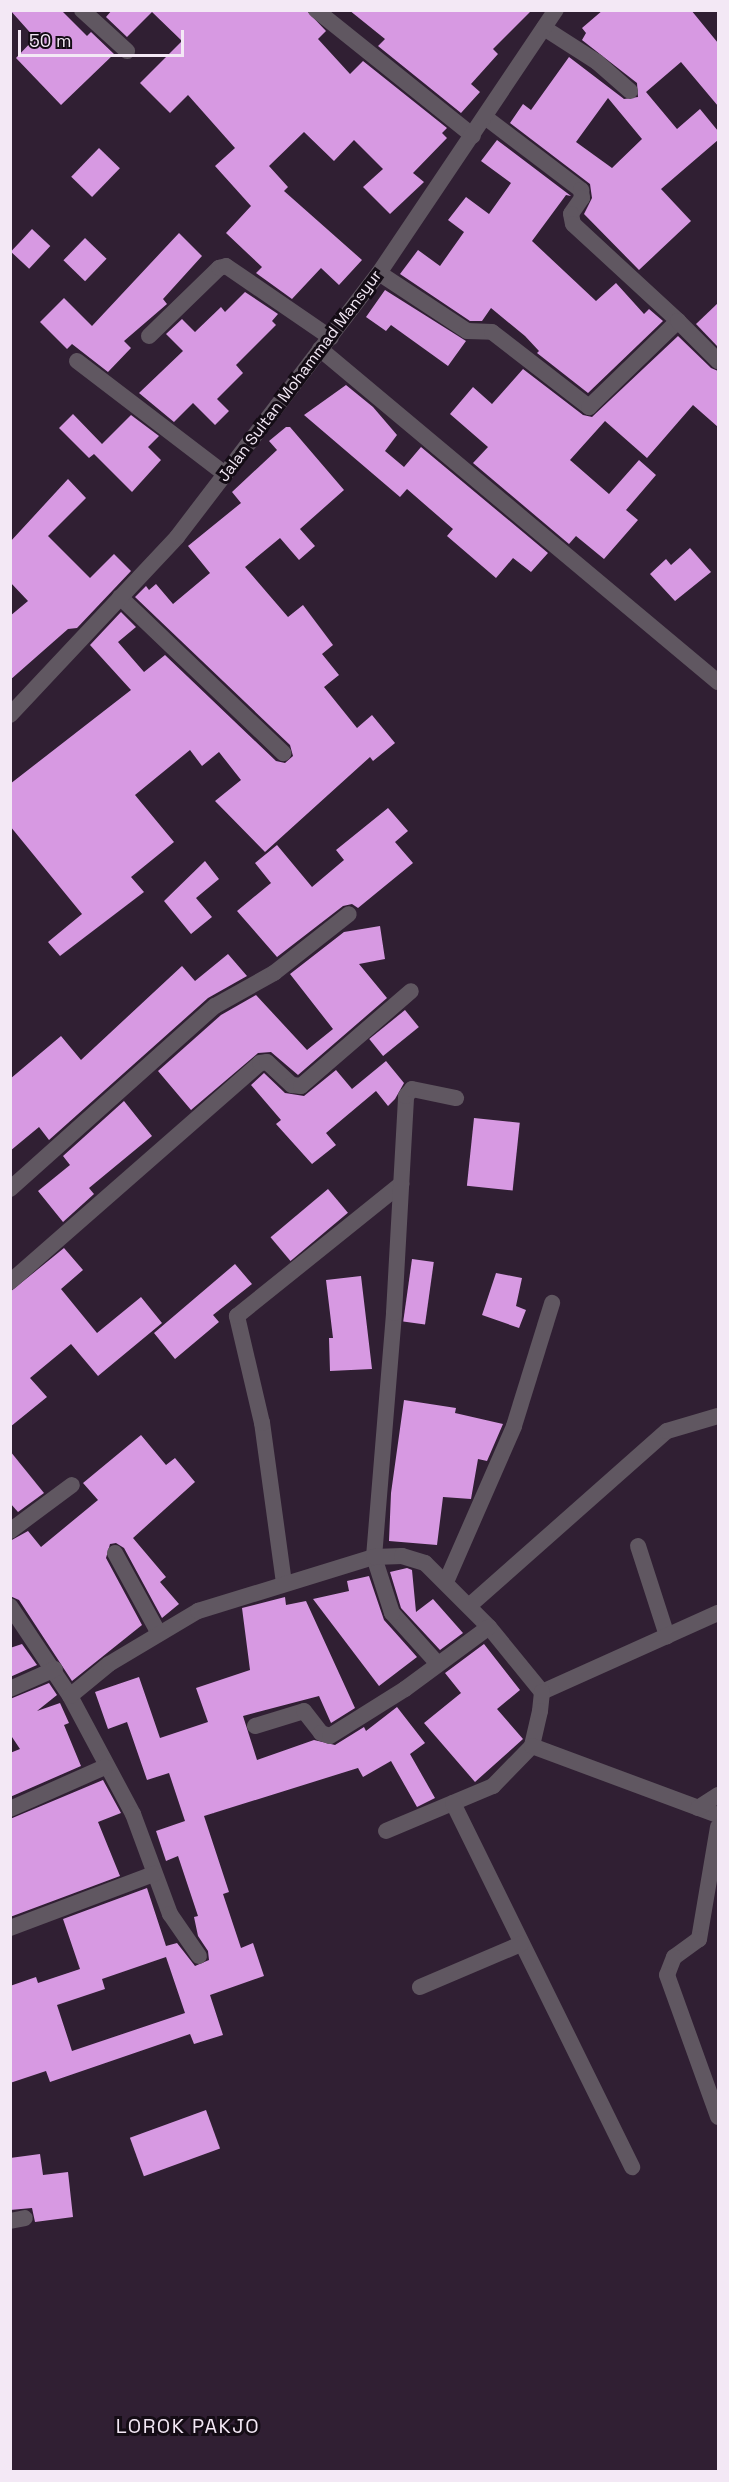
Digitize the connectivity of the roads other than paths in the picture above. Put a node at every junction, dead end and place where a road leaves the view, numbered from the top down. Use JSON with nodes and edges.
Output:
{"nodes":[{"id":1,"x":556,"y":10,"type":"edge"},
{"id":2,"x":87,"y":12,"type":"edge"},
{"id":3,"x":323,"y":13,"type":"edge"},
{"id":4,"x":544,"y":28,"type":"junction"},
{"id":5,"x":127,"y":51,"type":"dead end"},
{"id":6,"x":630,"y":91,"type":"dead end"},
{"id":7,"x":486,"y":117,"type":"junction"},
{"id":8,"x":473,"y":136,"type":"junction"},
{"id":9,"x":379,"y":273,"type":"junction"},
{"id":10,"x":678,"y":321,"type":"junction"},
{"id":11,"x":149,"y":336,"type":"dead end"},
{"id":12,"x":325,"y":344,"type":"junction"},
{"id":13,"x":77,"y":361,"type":"dead end"},
{"id":14,"x":718,"y":361,"type":"edge"},
{"id":15,"x":225,"y":474,"type":"junction"},
{"id":16,"x":123,"y":594,"type":"junction"},
{"id":17,"x":718,"y":682,"type":"edge"},
{"id":18,"x":10,"y":715,"type":"edge"},
{"id":19,"x":283,"y":753,"type":"dead end"},
{"id":20,"x":349,"y":914,"type":"dead end"},
{"id":21,"x":411,"y":991,"type":"dead end"},
{"id":22,"x":456,"y":1098,"type":"dead end"},
{"id":23,"x":401,"y":1184,"type":"junction"},
{"id":24,"x":10,"y":1189,"type":"edge"},
{"id":25,"x":10,"y":1282,"type":"edge"},
{"id":26,"x":552,"y":1304,"type":"dead end"},
{"id":27,"x":718,"y":1416,"type":"edge"},
{"id":28,"x":72,"y":1485,"type":"dead end"},
{"id":29,"x":10,"y":1531,"type":"edge"},
{"id":30,"x":638,"y":1546,"type":"dead end"},
{"id":31,"x":115,"y":1553,"type":"dead end"},
{"id":32,"x":374,"y":1557,"type":"junction"},
{"id":33,"x":446,"y":1582,"type":"junction"},
{"id":34,"x":284,"y":1583,"type":"junction"},
{"id":35,"x":10,"y":1606,"type":"edge"},
{"id":36,"x":469,"y":1606,"type":"junction"},
{"id":37,"x":718,"y":1613,"type":"edge"},
{"id":38,"x":489,"y":1627,"type":"junction"},
{"id":39,"x":158,"y":1632,"type":"junction"},
{"id":40,"x":667,"y":1636,"type":"junction"},
{"id":41,"x":438,"y":1664,"type":"junction"},
{"id":42,"x":55,"y":1669,"type":"junction"},
{"id":43,"x":10,"y":1689,"type":"edge"},
{"id":44,"x":542,"y":1692,"type":"junction"},
{"id":45,"x":70,"y":1696,"type":"junction"},
{"id":46,"x":255,"y":1726,"type":"dead end"},
{"id":47,"x":532,"y":1746,"type":"junction"},
{"id":48,"x":105,"y":1767,"type":"junction"},
{"id":49,"x":718,"y":1795,"type":"edge"},
{"id":50,"x":453,"y":1803,"type":"junction"},
{"id":51,"x":698,"y":1808,"type":"junction"},
{"id":52,"x":10,"y":1809,"type":"edge"},
{"id":53,"x":718,"y":1815,"type":"edge"},
{"id":54,"x":718,"y":1827,"type":"edge"},
{"id":55,"x":386,"y":1831,"type":"dead end"},
{"id":56,"x":154,"y":1874,"type":"junction"},
{"id":57,"x":10,"y":1928,"type":"edge"},
{"id":58,"x":521,"y":1944,"type":"junction"},
{"id":59,"x":199,"y":1956,"type":"dead end"},
{"id":60,"x":420,"y":1987,"type":"dead end"},
{"id":61,"x":718,"y":2117,"type":"edge"},
{"id":62,"x":632,"y":2167,"type":"dead end"}],
"edges":[{"from":1,"to":4,"type":"street","name":"Jalan Sultan Mohammad Mansyur"},
{"from":2,"to":5,"type":"street"},
{"from":3,"to":8,"type":"street"},
{"from":4,"to":6,"type":"street"},
{"from":4,"to":7,"type":"street","name":"Jalan Sultan Mohammad Mansyur"},
{"from":7,"to":8,"type":"street","name":"Jalan Sultan Mohammad Mansyur"},
{"from":7,"to":10,"type":"street"},
{"from":8,"to":9,"type":"street","name":"Jalan Sultan Mohammad Mansyur"},
{"from":9,"to":10,"type":"street"},
{"from":9,"to":12,"type":"street","name":"Jalan Sultan Mohammad Mansyur"},
{"from":10,"to":14,"type":"street"},
{"from":11,"to":12,"type":"street"},
{"from":12,"to":15,"type":"street","name":"Jalan Sultan Mohammad Mansyur"},
{"from":12,"to":17,"type":"street"},
{"from":13,"to":15,"type":"street"},
{"from":15,"to":16,"type":"street","name":"Jalan Sultan Mohammad Mansyur"},
{"from":16,"to":18,"type":"street","name":"Jalan Sultan Mohammad Mansyur"},
{"from":16,"to":19,"type":"street"},
{"from":20,"to":24,"type":"street"},
{"from":21,"to":25,"type":"street"},
{"from":22,"to":23,"type":"street"},
{"from":23,"to":32,"type":"street"},
{"from":23,"to":34,"type":"street"},
{"from":26,"to":33,"type":"street"},
{"from":27,"to":36,"type":"street"},
{"from":28,"to":29,"type":"street"},
{"from":30,"to":40,"type":"street"},
{"from":31,"to":39,"type":"street"},
{"from":32,"to":33,"type":"street"},
{"from":32,"to":34,"type":"street"},
{"from":32,"to":41,"type":"street"},
{"from":33,"to":36,"type":"street"},
{"from":34,"to":39,"type":"street"},
{"from":35,"to":42,"type":"street"},
{"from":36,"to":38,"type":"street"},
{"from":37,"to":40,"type":"street"},
{"from":38,"to":41,"type":"street"},
{"from":38,"to":44,"type":"street"},
{"from":39,"to":45,"type":"street"},
{"from":40,"to":44,"type":"street"},
{"from":41,"to":46,"type":"street"},
{"from":42,"to":43,"type":"street"},
{"from":42,"to":45,"type":"street"},
{"from":44,"to":47,"type":"street"},
{"from":45,"to":48,"type":"street"},
{"from":47,"to":50,"type":"street"},
{"from":47,"to":51,"type":"street"},
{"from":48,"to":52,"type":"street"},
{"from":48,"to":56,"type":"street"},
{"from":49,"to":51,"type":"street"},
{"from":50,"to":55,"type":"street"},
{"from":50,"to":58,"type":"street"},
{"from":51,"to":53,"type":"street"},
{"from":54,"to":61,"type":"street"},
{"from":56,"to":57,"type":"street"},
{"from":56,"to":59,"type":"street"},
{"from":58,"to":60,"type":"street"},
{"from":58,"to":62,"type":"street"}]}
